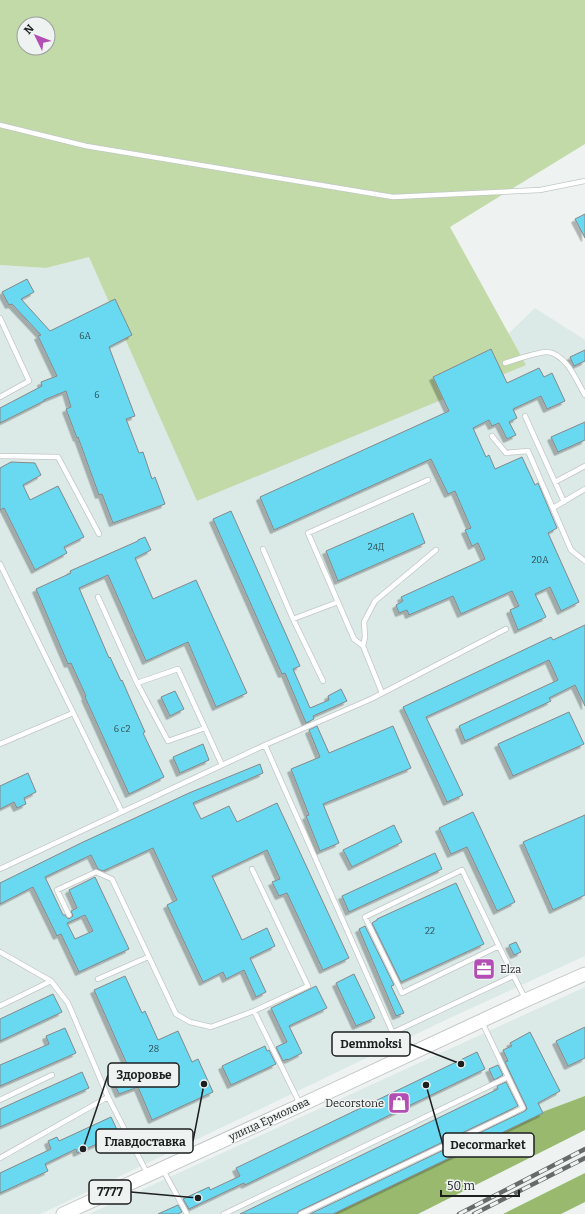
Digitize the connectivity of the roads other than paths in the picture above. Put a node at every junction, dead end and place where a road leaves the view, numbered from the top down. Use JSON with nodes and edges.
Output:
{"nodes":[{"id":1,"x":0,"y":125,"type":"edge"},
{"id":2,"x":585,"y":181,"type":"edge"},
{"id":3,"x":0,"y":318,"type":"edge"},
{"id":4,"x":505,"y":363,"type":"dead end"},
{"id":5,"x":585,"y":395,"type":"edge"},
{"id":6,"x":0,"y":397,"type":"edge"},
{"id":7,"x":525,"y":416,"type":"dead end"},
{"id":8,"x":492,"y":436,"type":"dead end"},
{"id":9,"x":0,"y":456,"type":"edge"},
{"id":10,"x":585,"y":466,"type":"edge"},
{"id":11,"x":428,"y":480,"type":"dead end"},
{"id":12,"x":555,"y":482,"type":"junction"},
{"id":13,"x":585,"y":489,"type":"edge"},
{"id":14,"x":564,"y":502,"type":"junction"},
{"id":15,"x":553,"y":508,"type":"junction"},
{"id":16,"x":99,"y":534,"type":"dead end"},
{"id":17,"x":263,"y":548,"type":"dead end"},
{"id":18,"x":436,"y":550,"type":"dead end"},
{"id":19,"x":585,"y":561,"type":"edge"},
{"id":20,"x":0,"y":564,"type":"edge"},
{"id":21,"x":98,"y":597,"type":"dead end"},
{"id":22,"x":338,"y":602,"type":"junction"},
{"id":23,"x":293,"y":619,"type":"junction"},
{"id":24,"x":506,"y":629,"type":"dead end"},
{"id":25,"x":363,"y":646,"type":"junction"},
{"id":26,"x":323,"y":681,"type":"dead end"},
{"id":27,"x":138,"y":683,"type":"junction"},
{"id":28,"x":382,"y":693,"type":"junction"},
{"id":29,"x":73,"y":713,"type":"junction"},
{"id":30,"x":205,"y":728,"type":"junction"},
{"id":31,"x":0,"y":744,"type":"edge"},
{"id":32,"x":266,"y":745,"type":"junction"},
{"id":33,"x":222,"y":766,"type":"junction"},
{"id":34,"x":122,"y":812,"type":"junction"},
{"id":35,"x":0,"y":869,"type":"edge"},
{"id":36,"x":252,"y":869,"type":"dead end"},
{"id":37,"x":69,"y":915,"type":"dead end"},
{"id":38,"x":499,"y":946,"type":"junction"},
{"id":39,"x":0,"y":952,"type":"edge"},
{"id":40,"x":148,"y":956,"type":"junction"},
{"id":41,"x":585,"y":974,"type":"edge"},
{"id":42,"x":513,"y":976,"type":"junction"},
{"id":43,"x":98,"y":979,"type":"dead end"},
{"id":44,"x":51,"y":981,"type":"junction"},
{"id":45,"x":526,"y":1000,"type":"junction"},
{"id":46,"x":0,"y":1006,"type":"edge"},
{"id":47,"x":254,"y":1011,"type":"junction"},
{"id":48,"x":481,"y":1021,"type":"junction"},
{"id":49,"x":392,"y":1033,"type":"junction"},
{"id":50,"x":404,"y":1058,"type":"junction"},
{"id":51,"x":52,"y":1075,"type":"dead end"},
{"id":52,"x":508,"y":1077,"type":"junction"},
{"id":53,"x":108,"y":1097,"type":"junction"},
{"id":54,"x":0,"y":1100,"type":"edge"},
{"id":55,"x":301,"y":1105,"type":"junction"},
{"id":56,"x":0,"y":1158,"type":"edge"},
{"id":57,"x":162,"y":1168,"type":"junction"},
{"id":58,"x":148,"y":1175,"type":"junction"},
{"id":59,"x":62,"y":1214,"type":"edge"},
{"id":60,"x":186,"y":1214,"type":"edge"},
{"id":61,"x":224,"y":1214,"type":"edge"},
{"id":62,"x":301,"y":1214,"type":"edge"}],
"edges":[{"from":1,"to":2,"type":"lane"},
{"from":3,"to":6,"type":"lane"},
{"from":4,"to":5,"type":"lane"},
{"from":7,"to":12,"type":"lane"},
{"from":8,"to":15,"type":"lane"},
{"from":9,"to":16,"type":"lane"},
{"from":10,"to":12,"type":"lane"},
{"from":11,"to":22,"type":"lane"},
{"from":12,"to":14,"type":"lane"},
{"from":13,"to":14,"type":"lane"},
{"from":14,"to":15,"type":"lane"},
{"from":15,"to":19,"type":"lane"},
{"from":17,"to":23,"type":"lane"},
{"from":18,"to":25,"type":"lane"},
{"from":20,"to":29,"type":"lane"},
{"from":21,"to":27,"type":"lane"},
{"from":22,"to":23,"type":"lane"},
{"from":22,"to":25,"type":"lane"},
{"from":23,"to":26,"type":"lane"},
{"from":24,"to":28,"type":"lane"},
{"from":25,"to":28,"type":"lane"},
{"from":27,"to":30,"type":"lane"},
{"from":27,"to":30,"type":"lane"},
{"from":28,"to":32,"type":"lane"},
{"from":29,"to":31,"type":"lane"},
{"from":29,"to":34,"type":"lane"},
{"from":30,"to":33,"type":"lane"},
{"from":32,"to":33,"type":"lane"},
{"from":32,"to":49,"type":"lane"},
{"from":33,"to":34,"type":"lane"},
{"from":34,"to":35,"type":"lane"},
{"from":36,"to":47,"type":"lane"},
{"from":37,"to":40,"type":"lane"},
{"from":38,"to":38,"type":"lane"},
{"from":38,"to":42,"type":"lane"},
{"from":39,"to":44,"type":"lane"},
{"from":40,"to":43,"type":"lane"},
{"from":40,"to":47,"type":"lane"},
{"from":41,"to":45,"type":"main road","name":"улица Ермолова"},
{"from":42,"to":45,"type":"lane"},
{"from":42,"to":49,"type":"lane"},
{"from":44,"to":46,"type":"lane"},
{"from":44,"to":53,"type":"lane"},
{"from":45,"to":48,"type":"main road","name":"улица Ермолова"},
{"from":47,"to":55,"type":"lane"},
{"from":48,"to":50,"type":"main road","name":"улица Ермолова"},
{"from":48,"to":52,"type":"lane"},
{"from":49,"to":50,"type":"lane"},
{"from":50,"to":55,"type":"main road","name":"улица Ермолова"},
{"from":51,"to":54,"type":"lane"},
{"from":52,"to":61,"type":"lane"},
{"from":52,"to":62,"type":"lane"},
{"from":53,"to":56,"type":"lane"},
{"from":53,"to":58,"type":"lane"},
{"from":55,"to":57,"type":"main road","name":"улица Ермолова"},
{"from":57,"to":58,"type":"main road","name":"улица Ермолова"},
{"from":57,"to":60,"type":"lane"},
{"from":58,"to":59,"type":"main road","name":"улица Ермолова"}]}
